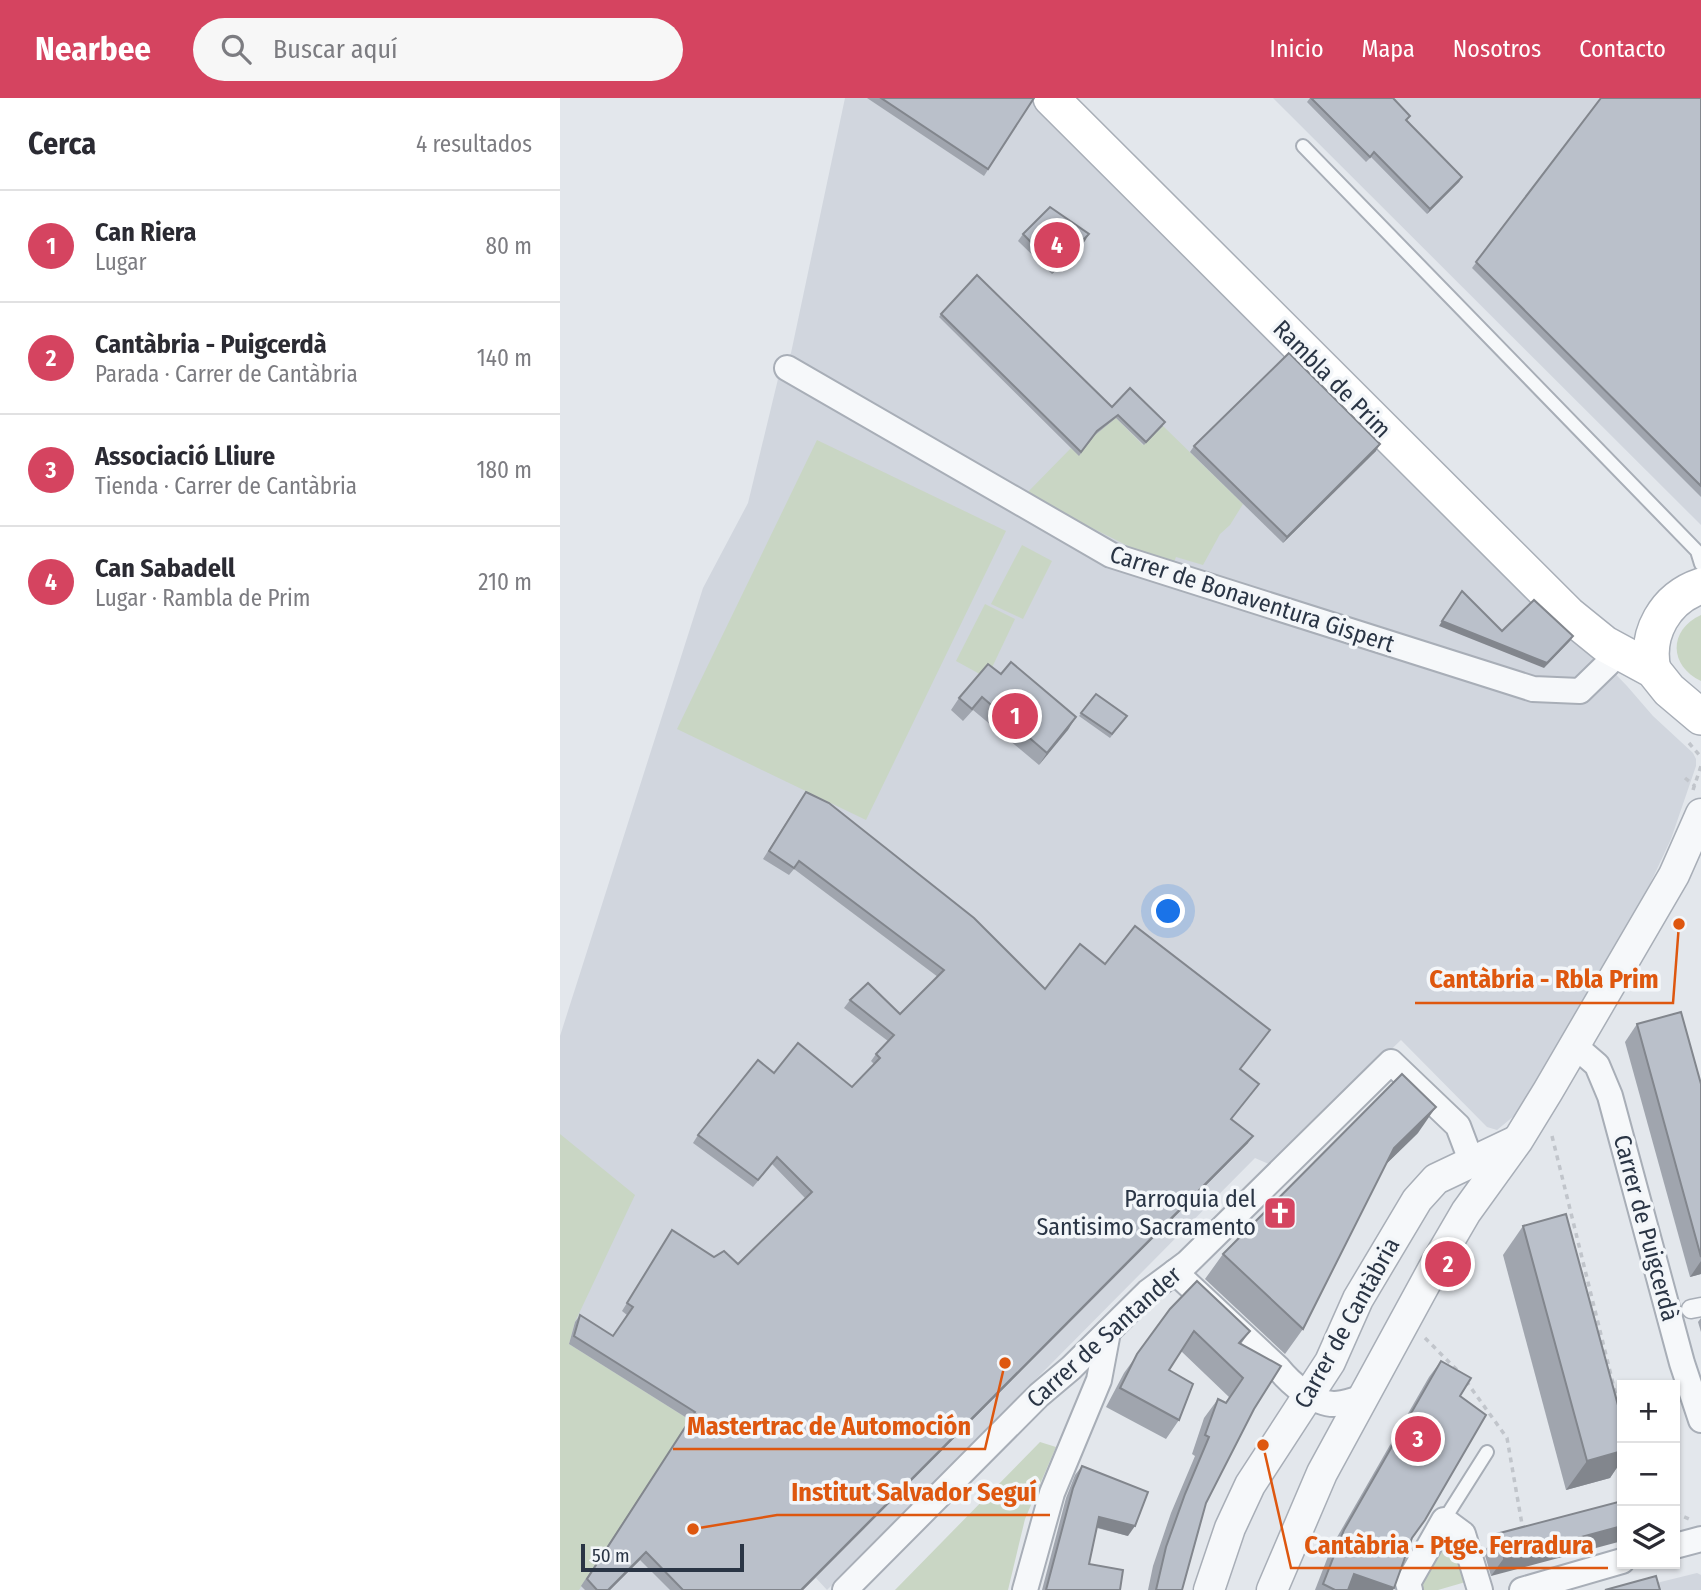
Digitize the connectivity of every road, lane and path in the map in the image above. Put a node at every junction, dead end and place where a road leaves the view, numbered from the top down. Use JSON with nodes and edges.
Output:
{"nodes":[{"id":1,"x":1051,"y":98,"type":"edge"},
{"id":2,"x":1303,"y":146,"type":"dead end"},
{"id":3,"x":787,"y":368,"type":"dead end"},
{"id":4,"x":1701,"y":564,"type":"edge"},
{"id":5,"x":1701,"y":586,"type":"edge"},
{"id":6,"x":1656,"y":626,"type":"junction"},
{"id":7,"x":1619,"y":653,"type":"junction"},
{"id":8,"x":1653,"y":670,"type":"junction"},
{"id":9,"x":1699,"y":712,"type":"edge"},
{"id":10,"x":1701,"y":766,"type":"edge"},
{"id":11,"x":1685,"y":778,"type":"dead end"},
{"id":12,"x":1701,"y":814,"type":"edge"},
{"id":13,"x":1693,"y":860,"type":"edge"},
{"id":14,"x":1575,"y":1046,"type":"junction"},
{"id":15,"x":1552,"y":1135,"type":"dead end"},
{"id":16,"x":1518,"y":1140,"type":"junction"},
{"id":17,"x":1472,"y":1163,"type":"junction"},
{"id":18,"x":1175,"y":1272,"type":"junction"},
{"id":19,"x":1108,"y":1332,"type":"junction"},
{"id":20,"x":1423,"y":1336,"type":"dead end"},
{"id":21,"x":1309,"y":1395,"type":"junction"},
{"id":22,"x":1362,"y":1398,"type":"junction"},
{"id":23,"x":1617,"y":1399,"type":"edge"},
{"id":24,"x":1701,"y":1420,"type":"edge"},
{"id":25,"x":1487,"y":1452,"type":"dead end"},
{"id":26,"x":1444,"y":1520,"type":"junction"},
{"id":27,"x":1524,"y":1530,"type":"edge"},
{"id":28,"x":1701,"y":1539,"type":"edge"},
{"id":29,"x":1680,"y":1545,"type":"edge"},
{"id":30,"x":1617,"y":1562,"type":"edge"},
{"id":31,"x":845,"y":1590,"type":"edge"},
{"id":32,"x":1025,"y":1590,"type":"edge"},
{"id":33,"x":1209,"y":1590,"type":"edge"},
{"id":34,"x":1272,"y":1590,"type":"edge"},
{"id":35,"x":1410,"y":1590,"type":"edge"},
{"id":36,"x":1480,"y":1590,"type":"edge"},
{"id":37,"x":1522,"y":1590,"type":"edge"}],
"edges":[{"from":1,"to":7,"type":"main road","name":"Rambla de Prim"},
{"from":2,"to":4,"type":"lane"},
{"from":3,"to":7,"type":"street","name":"Carrer de Bonaventura Gispert"},
{"from":5,"to":6,"type":"main road"},
{"from":6,"to":7,"type":"main road"},
{"from":6,"to":8,"type":"main road"},
{"from":7,"to":8,"type":"main road","name":"Rambla de Prim"},
{"from":8,"to":9,"type":"main road"},
{"from":10,"to":11,"type":"path"},
{"from":12,"to":13,"type":"street","name":"Carrer de Cantàbria"},
{"from":13,"to":14,"type":"street","name":"Carrer de Cantàbria"},
{"from":14,"to":16,"type":"street","name":"Carrer de Cantàbria"},
{"from":14,"to":24,"type":"street","name":"Carrer de Puigcerdà"},
{"from":15,"to":23,"type":"path"},
{"from":16,"to":17,"type":"street","name":"Carrer de Cantàbria"},
{"from":16,"to":22,"type":"street","name":"Carrer de Cantàbria"},
{"from":17,"to":18,"type":"street","name":"Carrer de Santander"},
{"from":17,"to":21,"type":"street","name":"Carrer de Cantàbria"},
{"from":18,"to":19,"type":"street","name":"Carrer de Santander"},
{"from":18,"to":21,"type":"street"},
{"from":19,"to":31,"type":"street","name":"Carrer de Santander"},
{"from":19,"to":32,"type":"street"},
{"from":20,"to":27,"type":"path"},
{"from":21,"to":22,"type":"street"},
{"from":21,"to":33,"type":"street","name":"Carrer de Cantàbria"},
{"from":22,"to":34,"type":"street","name":"Carrer de Cantàbria"},
{"from":25,"to":26,"type":"lane"},
{"from":26,"to":35,"type":"street"},
{"from":26,"to":36,"type":"street"},
{"from":28,"to":29,"type":"street"},
{"from":30,"to":37,"type":"street"}]}
